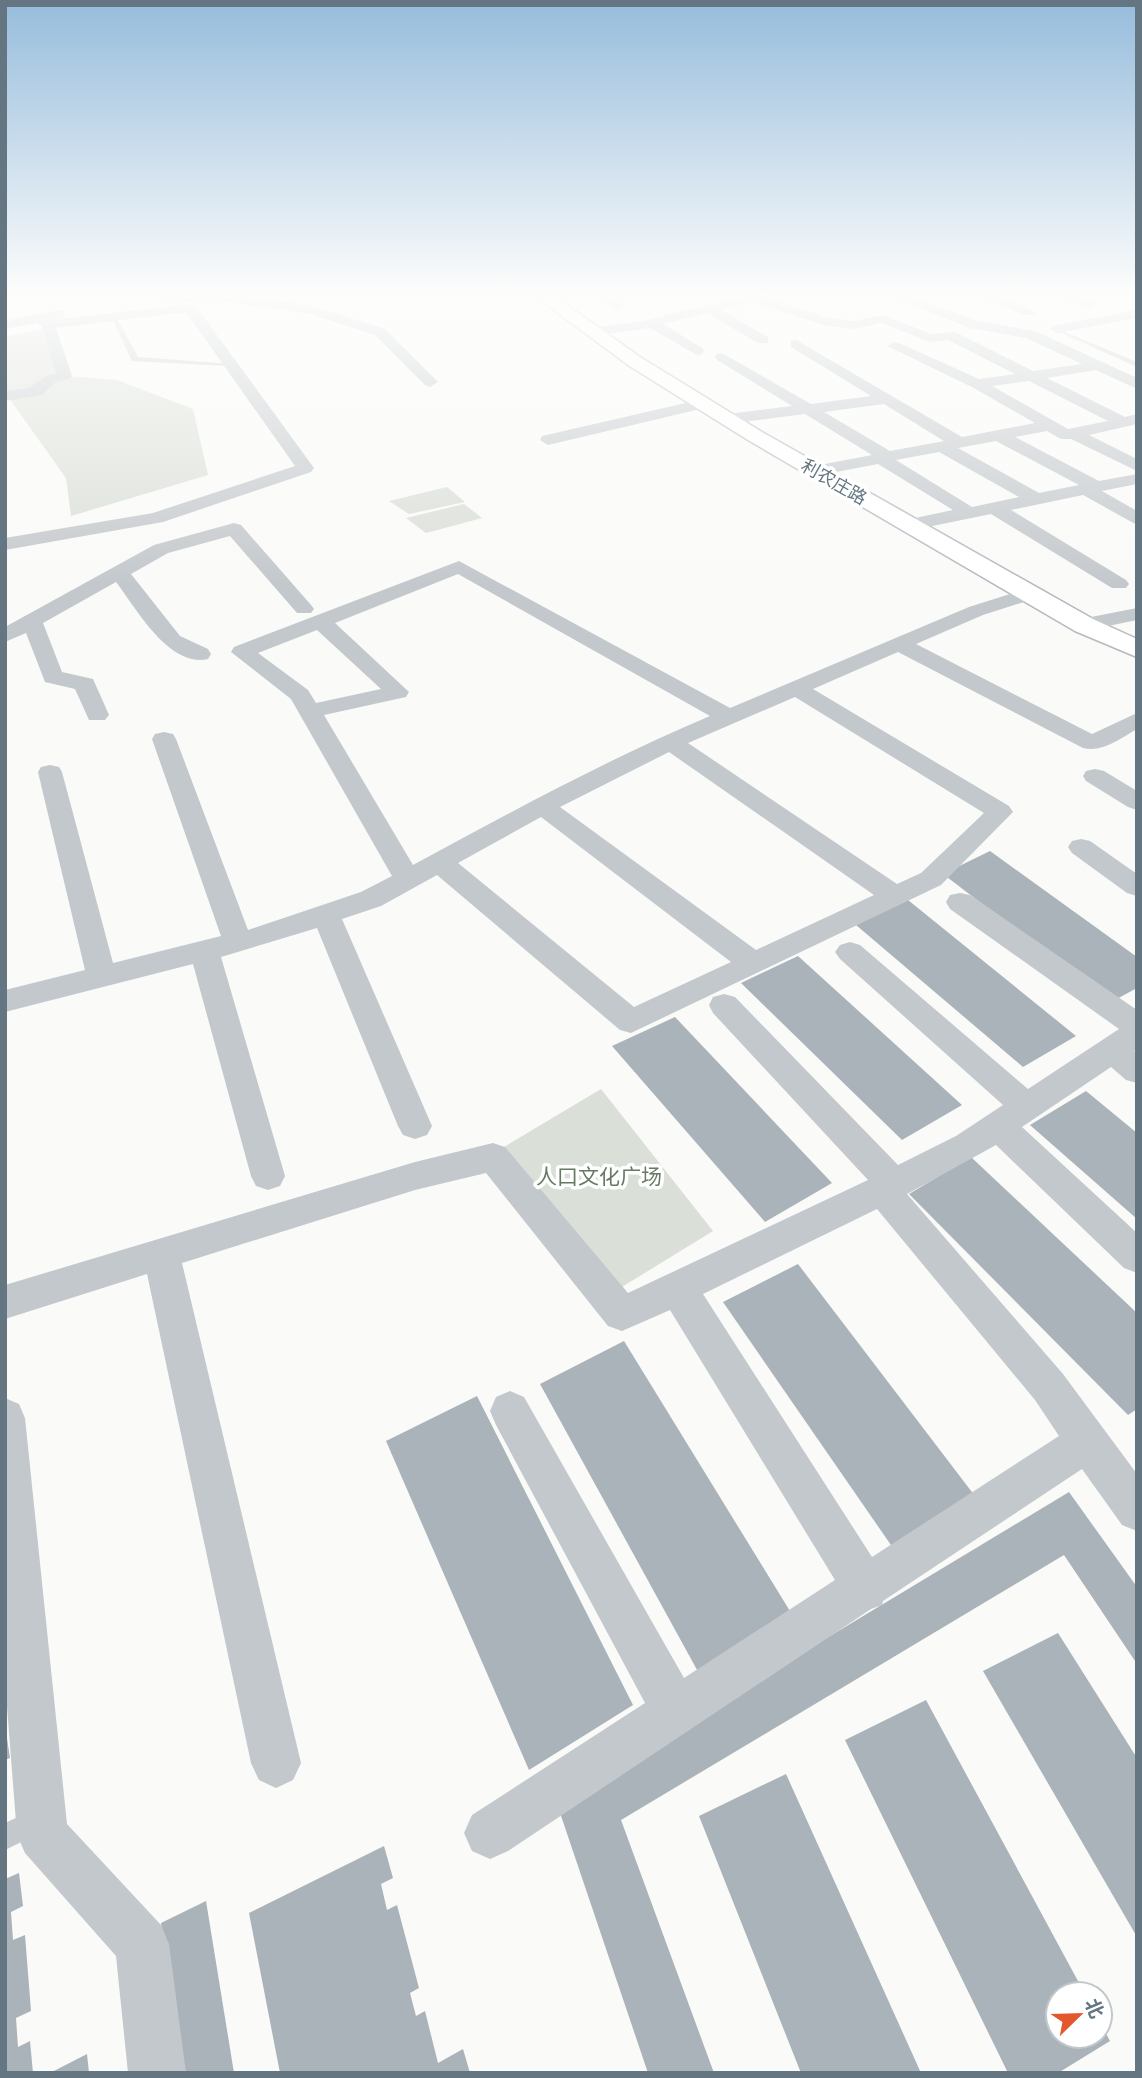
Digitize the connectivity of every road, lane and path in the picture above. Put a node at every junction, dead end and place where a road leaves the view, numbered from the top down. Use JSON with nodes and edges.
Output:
{"nodes":[{"id":1,"x":37,"y":392,"type":"edge"},
{"id":2,"x":251,"y":392,"type":"edge"},
{"id":3,"x":685,"y":392,"type":"edge"},
{"id":4,"x":779,"y":392,"type":"edge"},
{"id":5,"x":875,"y":392,"type":"edge"},
{"id":6,"x":991,"y":392,"type":"edge"},
{"id":7,"x":1067,"y":392,"type":"edge"},
{"id":8,"x":5,"y":396,"type":"edge"},
{"id":9,"x":886,"y":399,"type":"junction"},
{"id":10,"x":703,"y":404,"type":"junction"},
{"id":11,"x":808,"y":409,"type":"junction"},
{"id":12,"x":728,"y":419,"type":"junction"},
{"id":13,"x":1130,"y":421,"type":"edge"},
{"id":14,"x":1046,"y":426,"type":"dead end"},
{"id":15,"x":1072,"y":433,"type":"junction"},
{"id":16,"x":998,"y":435,"type":"junction"},
{"id":17,"x":548,"y":440,"type":"dead end"},
{"id":18,"x":959,"y":443,"type":"junction"},
{"id":19,"x":941,"y":446,"type":"junction"},
{"id":20,"x":884,"y":457,"type":"junction"},
{"id":21,"x":1137,"y":466,"type":"edge"},
{"id":22,"x":815,"y":471,"type":"junction"},
{"id":23,"x":1137,"y":479,"type":"edge"},
{"id":24,"x":1090,"y":488,"type":"junction"},
{"id":25,"x":1036,"y":499,"type":"junction"},
{"id":26,"x":995,"y":508,"type":"junction"},
{"id":27,"x":970,"y":513,"type":"junction"},
{"id":28,"x":1137,"y":519,"type":"edge"},
{"id":29,"x":908,"y":525,"type":"junction"},
{"id":30,"x":5,"y":544,"type":"edge"},
{"id":31,"x":119,"y":572,"type":"junction"},
{"id":32,"x":1119,"y":584,"type":"dead end"},
{"id":33,"x":1029,"y":594,"type":"junction"},
{"id":34,"x":304,"y":609,"type":"dead end"},
{"id":35,"x":1137,"y":614,"type":"edge"},
{"id":36,"x":32,"y":621,"type":"junction"},
{"id":37,"x":323,"y":624,"type":"dead end"},
{"id":38,"x":1084,"y":625,"type":"junction"},
{"id":39,"x":5,"y":636,"type":"edge"},
{"id":40,"x":899,"y":645,"type":"junction"},
{"id":41,"x":1137,"y":649,"type":"edge"},
{"id":42,"x":200,"y":654,"type":"dead end"},
{"id":43,"x":796,"y":688,"type":"junction"},
{"id":44,"x":310,"y":711,"type":"junction"},
{"id":45,"x":97,"y":715,"type":"dead end"},
{"id":46,"x":729,"y":717,"type":"junction"},
{"id":47,"x":1137,"y":720,"type":"edge"},
{"id":48,"x":164,"y":739,"type":"dead end"},
{"id":49,"x":670,"y":742,"type":"junction"},
{"id":50,"x":50,"y":772,"type":"dead end"},
{"id":51,"x":1095,"y":776,"type":"dead end"},
{"id":52,"x":1137,"y":802,"type":"edge"},
{"id":53,"x":542,"y":806,"type":"junction"},
{"id":54,"x":1081,"y":847,"type":"dead end"},
{"id":55,"x":439,"y":862,"type":"junction"},
{"id":56,"x":408,"y":879,"type":"junction"},
{"id":57,"x":1137,"y":887,"type":"edge"},
{"id":58,"x":895,"y":896,"type":"junction"},
{"id":59,"x":960,"y":902,"type":"dead end"},
{"id":60,"x":326,"y":914,"type":"junction"},
{"id":61,"x":238,"y":942,"type":"junction"},
{"id":62,"x":204,"y":950,"type":"junction"},
{"id":63,"x":850,"y":952,"type":"dead end"},
{"id":64,"x":753,"y":964,"type":"junction"},
{"id":65,"x":101,"y":976,"type":"junction"},
{"id":66,"x":5,"y":1001,"type":"edge"},
{"id":67,"x":724,"y":1005,"type":"dead end"},
{"id":68,"x":1130,"y":1045,"type":"edge"},
{"id":69,"x":1013,"y":1116,"type":"junction"},
{"id":70,"x":415,"y":1126,"type":"dead end"},
{"id":71,"x":268,"y":1177,"type":"dead end"},
{"id":72,"x":888,"y":1187,"type":"junction"},
{"id":73,"x":161,"y":1252,"type":"junction"},
{"id":74,"x":1137,"y":1257,"type":"edge"},
{"id":75,"x":684,"y":1298,"type":"dead end"},
{"id":76,"x":5,"y":1302,"type":"edge"},
{"id":77,"x":510,"y":1411,"type":"dead end"},
{"id":78,"x":5,"y":1418,"type":"edge"},
{"id":79,"x":1088,"y":1441,"type":"junction"},
{"id":80,"x":1137,"y":1510,"type":"edge"},
{"id":81,"x":866,"y":1590,"type":"junction"},
{"id":82,"x":676,"y":1712,"type":"junction"},
{"id":83,"x":275,"y":1763,"type":"dead end"},
{"id":84,"x":24,"y":1828,"type":"edge"},
{"id":85,"x":490,"y":1833,"type":"dead end"},
{"id":86,"x":158,"y":2073,"type":"edge"}],
"edges":[{"from":1,"to":8,"type":"street"},
{"from":2,"to":30,"type":"street"},
{"from":3,"to":10,"type":"street","name":"利农庄路"},
{"from":4,"to":11,"type":"street"},
{"from":5,"to":9,"type":"street"},
{"from":6,"to":15,"type":"street"},
{"from":7,"to":13,"type":"street"},
{"from":9,"to":11,"type":"street"},
{"from":9,"to":18,"type":"street"},
{"from":10,"to":12,"type":"street","name":"利农庄路"},
{"from":10,"to":17,"type":"street"},
{"from":11,"to":12,"type":"street"},
{"from":11,"to":20,"type":"street"},
{"from":12,"to":22,"type":"street","name":"利农庄路"},
{"from":13,"to":15,"type":"street"},
{"from":14,"to":16,"type":"street"},
{"from":15,"to":21,"type":"street"},
{"from":16,"to":18,"type":"street"},
{"from":16,"to":24,"type":"street"},
{"from":18,"to":19,"type":"street"},
{"from":19,"to":20,"type":"street"},
{"from":19,"to":25,"type":"street"},
{"from":20,"to":22,"type":"street"},
{"from":20,"to":27,"type":"street"},
{"from":22,"to":29,"type":"street","name":"利农庄路"},
{"from":23,"to":24,"type":"street"},
{"from":24,"to":25,"type":"street"},
{"from":24,"to":28,"type":"street"},
{"from":25,"to":26,"type":"street"},
{"from":26,"to":27,"type":"street"},
{"from":26,"to":32,"type":"street"},
{"from":27,"to":29,"type":"street"},
{"from":29,"to":33,"type":"street","name":"利农庄路"},
{"from":31,"to":34,"type":"street"},
{"from":31,"to":36,"type":"street"},
{"from":31,"to":42,"type":"street"},
{"from":33,"to":38,"type":"street","name":"利农庄路"},
{"from":33,"to":40,"type":"street"},
{"from":35,"to":38,"type":"street"},
{"from":36,"to":39,"type":"street"},
{"from":36,"to":45,"type":"street"},
{"from":37,"to":44,"type":"street"},
{"from":38,"to":41,"type":"street","name":"利农庄路"},
{"from":40,"to":43,"type":"street"},
{"from":40,"to":47,"type":"street"},
{"from":43,"to":46,"type":"street"},
{"from":43,"to":58,"type":"street"},
{"from":44,"to":46,"type":"street"},
{"from":44,"to":56,"type":"street"},
{"from":46,"to":49,"type":"street"},
{"from":48,"to":61,"type":"street"},
{"from":49,"to":53,"type":"street"},
{"from":49,"to":58,"type":"street"},
{"from":50,"to":65,"type":"street"},
{"from":51,"to":52,"type":"street"},
{"from":53,"to":55,"type":"street"},
{"from":53,"to":64,"type":"street"},
{"from":54,"to":57,"type":"street"},
{"from":55,"to":56,"type":"street"},
{"from":55,"to":64,"type":"street"},
{"from":56,"to":60,"type":"street"},
{"from":58,"to":64,"type":"street"},
{"from":59,"to":68,"type":"street"},
{"from":60,"to":61,"type":"street"},
{"from":60,"to":70,"type":"street"},
{"from":61,"to":62,"type":"street"},
{"from":62,"to":65,"type":"street"},
{"from":62,"to":71,"type":"street"},
{"from":63,"to":69,"type":"street"},
{"from":65,"to":66,"type":"street"},
{"from":67,"to":72,"type":"street"},
{"from":68,"to":69,"type":"street"},
{"from":69,"to":72,"type":"street"},
{"from":69,"to":74,"type":"street"},
{"from":72,"to":73,"type":"street"},
{"from":72,"to":79,"type":"street"},
{"from":73,"to":76,"type":"street"},
{"from":73,"to":83,"type":"street"},
{"from":75,"to":81,"type":"street"},
{"from":77,"to":82,"type":"street"},
{"from":78,"to":84,"type":"street"},
{"from":79,"to":80,"type":"street"},
{"from":79,"to":81,"type":"street"},
{"from":81,"to":82,"type":"street"},
{"from":82,"to":85,"type":"street"},
{"from":84,"to":86,"type":"street"}]}
